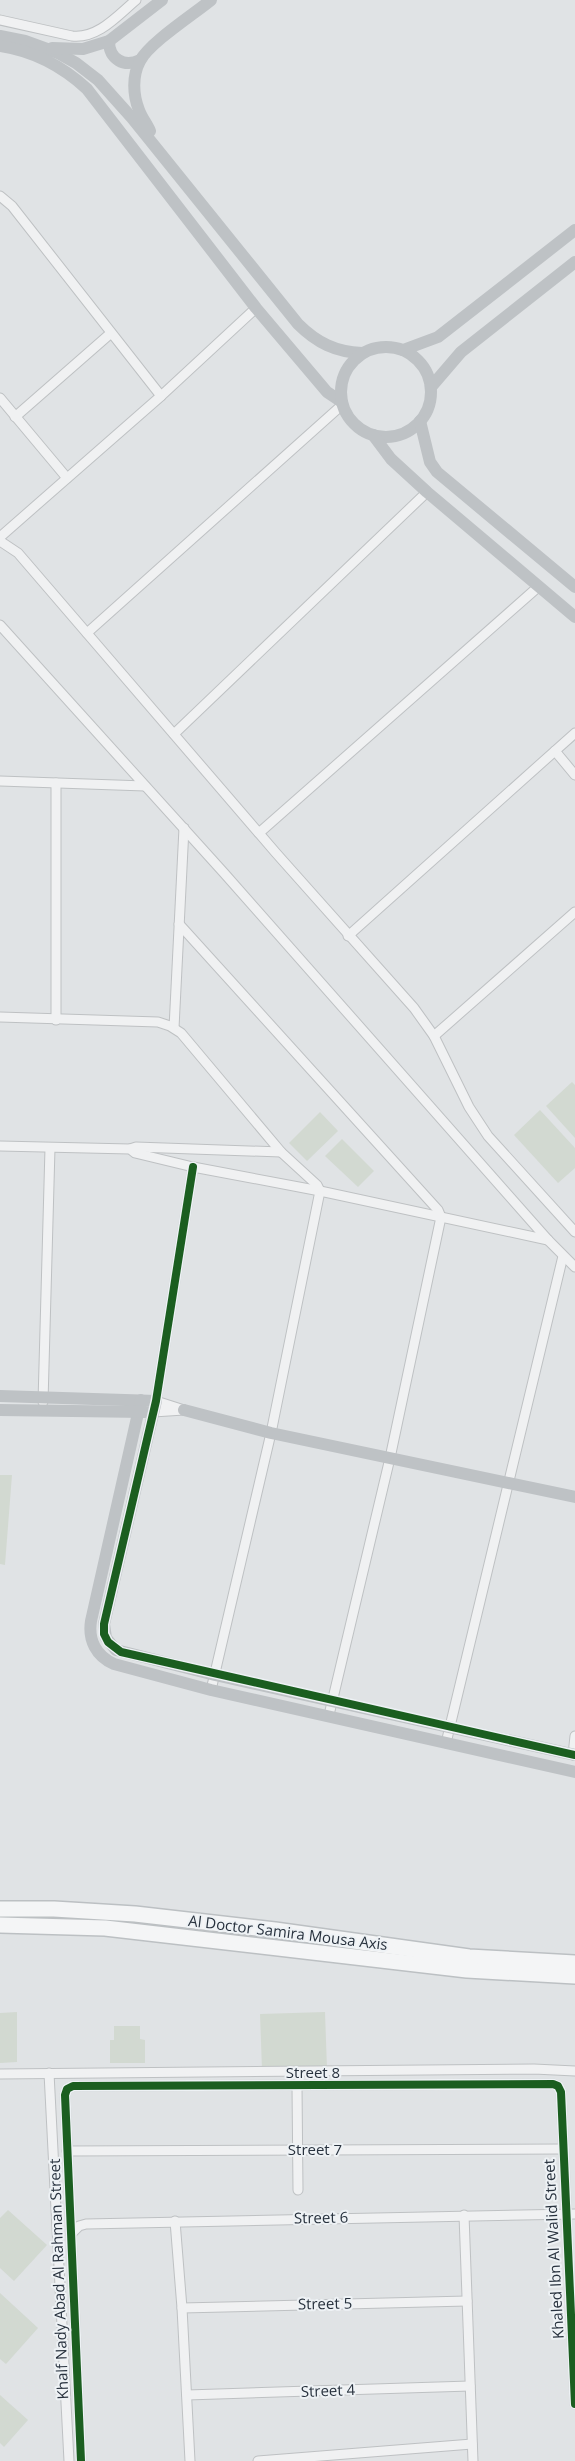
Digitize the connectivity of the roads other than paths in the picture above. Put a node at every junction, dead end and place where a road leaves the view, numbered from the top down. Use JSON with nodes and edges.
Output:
{"nodes":[{"id":1,"x":136,"y":0,"type":"edge"},
{"id":2,"x":162,"y":0,"type":"edge"},
{"id":3,"x":211,"y":0,"type":"edge"},
{"id":4,"x":0,"y":20,"type":"edge"},
{"id":5,"x":0,"y":36,"type":"edge"},
{"id":6,"x":109,"y":40,"type":"junction"},
{"id":7,"x":0,"y":46,"type":"edge"},
{"id":8,"x":47,"y":48,"type":"junction"},
{"id":9,"x":140,"y":60,"type":"junction"},
{"id":10,"x":136,"y":115,"type":"junction"},
{"id":11,"x":120,"y":129,"type":"junction"},
{"id":12,"x":0,"y":196,"type":"edge"},
{"id":13,"x":575,"y":230,"type":"edge"},
{"id":14,"x":575,"y":262,"type":"edge"},
{"id":15,"x":256,"y":308,"type":"junction"},
{"id":16,"x":111,"y":333,"type":"junction"},
{"id":17,"x":403,"y":350,"type":"junction"},
{"id":18,"x":362,"y":354,"type":"junction"},
{"id":19,"x":431,"y":387,"type":"junction"},
{"id":20,"x":161,"y":396,"type":"junction"},
{"id":21,"x":0,"y":398,"type":"edge"},
{"id":22,"x":342,"y":403,"type":"junction"},
{"id":23,"x":15,"y":416,"type":"junction"},
{"id":24,"x":420,"y":421,"type":"junction"},
{"id":25,"x":372,"y":435,"type":"junction"},
{"id":26,"x":67,"y":478,"type":"junction"},
{"id":27,"x":427,"y":492,"type":"junction"},
{"id":28,"x":0,"y":539,"type":"edge"},
{"id":29,"x":538,"y":587,"type":"junction"},
{"id":30,"x":575,"y":587,"type":"edge"},
{"id":31,"x":575,"y":617,"type":"edge"},
{"id":32,"x":0,"y":625,"type":"edge"},
{"id":33,"x":87,"y":633,"type":"junction"},
{"id":34,"x":575,"y":733,"type":"edge"},
{"id":35,"x":174,"y":734,"type":"junction"},
{"id":36,"x":555,"y":751,"type":"junction"},
{"id":37,"x":575,"y":775,"type":"edge"},
{"id":38,"x":0,"y":781,"type":"edge"},
{"id":39,"x":56,"y":784,"type":"junction"},
{"id":40,"x":145,"y":786,"type":"junction"},
{"id":41,"x":184,"y":828,"type":"junction"},
{"id":42,"x":259,"y":833,"type":"junction"},
{"id":43,"x":575,"y":912,"type":"edge"},
{"id":44,"x":179,"y":924,"type":"junction"},
{"id":45,"x":348,"y":936,"type":"junction"},
{"id":46,"x":0,"y":1018,"type":"edge"},
{"id":47,"x":56,"y":1020,"type":"junction"},
{"id":48,"x":174,"y":1028,"type":"junction"},
{"id":49,"x":434,"y":1036,"type":"junction"},
{"id":50,"x":0,"y":1146,"type":"edge"},
{"id":51,"x":50,"y":1148,"type":"junction"},
{"id":52,"x":130,"y":1149,"type":"junction"},
{"id":53,"x":281,"y":1152,"type":"junction"},
{"id":54,"x":193,"y":1167,"type":"junction"},
{"id":55,"x":320,"y":1191,"type":"junction"},
{"id":56,"x":441,"y":1218,"type":"junction"},
{"id":57,"x":575,"y":1232,"type":"edge"},
{"id":58,"x":548,"y":1240,"type":"junction"},
{"id":59,"x":563,"y":1256,"type":"junction"},
{"id":60,"x":575,"y":1267,"type":"edge"},
{"id":61,"x":0,"y":1396,"type":"edge"},
{"id":62,"x":43,"y":1403,"type":"junction"},
{"id":63,"x":140,"y":1406,"type":"junction"},
{"id":64,"x":155,"y":1407,"type":"junction"},
{"id":65,"x":0,"y":1410,"type":"edge"},
{"id":66,"x":184,"y":1410,"type":"joint"},
{"id":67,"x":271,"y":1433,"type":"junction"},
{"id":68,"x":390,"y":1458,"type":"junction"},
{"id":69,"x":508,"y":1484,"type":"junction"},
{"id":70,"x":575,"y":1497,"type":"edge"},
{"id":71,"x":215,"y":1675,"type":"junction"},
{"id":72,"x":211,"y":1690,"type":"junction"},
{"id":73,"x":333,"y":1700,"type":"junction"},
{"id":74,"x":329,"y":1715,"type":"junction"},
{"id":75,"x":450,"y":1727,"type":"junction"},
{"id":76,"x":575,"y":1736,"type":"edge"},
{"id":77,"x":446,"y":1743,"type":"junction"},
{"id":78,"x":574,"y":1754,"type":"edge"},
{"id":79,"x":573,"y":1771,"type":"edge"},
{"id":80,"x":0,"y":1909,"type":"edge"},
{"id":81,"x":0,"y":1926,"type":"edge"},
{"id":82,"x":575,"y":1963,"type":"edge"},
{"id":83,"x":575,"y":1976,"type":"edge"},
{"id":84,"x":575,"y":2072,"type":"edge"},
{"id":85,"x":48,"y":2073,"type":"junction"},
{"id":86,"x":0,"y":2074,"type":"edge"},
{"id":87,"x":297,"y":2086,"type":"junction"},
{"id":88,"x":561,"y":2092,"type":"joint"},
{"id":89,"x":65,"y":2096,"type":"joint"},
{"id":90,"x":563,"y":2149,"type":"junction"},
{"id":91,"x":298,"y":2150,"type":"junction"},
{"id":92,"x":67,"y":2151,"type":"junction"},
{"id":93,"x":298,"y":2190,"type":"dead end"},
{"id":94,"x":571,"y":2214,"type":"edge"},
{"id":95,"x":464,"y":2216,"type":"junction"},
{"id":96,"x":175,"y":2222,"type":"junction"},
{"id":97,"x":57,"y":2226,"type":"junction"},
{"id":98,"x":71,"y":2230,"type":"junction"},
{"id":99,"x":467,"y":2301,"type":"junction"},
{"id":100,"x":182,"y":2308,"type":"junction"},
{"id":101,"x":470,"y":2386,"type":"junction"},
{"id":102,"x":187,"y":2395,"type":"junction"},
{"id":103,"x":575,"y":2404,"type":"edge"},
{"id":104,"x":472,"y":2444,"type":"junction"},
{"id":105,"x":69,"y":2461,"type":"edge"},
{"id":106,"x":81,"y":2461,"type":"edge"},
{"id":107,"x":190,"y":2461,"type":"edge"},
{"id":108,"x":258,"y":2461,"type":"edge"},
{"id":109,"x":473,"y":2461,"type":"edge"}],
"edges":[{"from":1,"to":4,"type":"street"},
{"from":2,"to":6,"type":"street"},
{"from":3,"to":9,"type":"street"},
{"from":5,"to":8,"type":"street"},
{"from":6,"to":8,"type":"street"},
{"from":6,"to":9,"type":"street"},
{"from":7,"to":11,"type":"street"},
{"from":8,"to":10,"type":"street"},
{"from":9,"to":10,"type":"street"},
{"from":10,"to":11,"type":"street"},
{"from":10,"to":18,"type":"street"},
{"from":11,"to":15,"type":"street"},
{"from":12,"to":16,"type":"street"},
{"from":13,"to":17,"type":"street"},
{"from":14,"to":19,"type":"street"},
{"from":15,"to":20,"type":"street"},
{"from":15,"to":22,"type":"street"},
{"from":16,"to":20,"type":"street"},
{"from":16,"to":23,"type":"street"},
{"from":17,"to":18,"type":"street"},
{"from":17,"to":19,"type":"street"},
{"from":18,"to":22,"type":"street"},
{"from":19,"to":24,"type":"street"},
{"from":20,"to":26,"type":"street"},
{"from":21,"to":23,"type":"street"},
{"from":22,"to":25,"type":"street"},
{"from":22,"to":33,"type":"street"},
{"from":23,"to":26,"type":"street"},
{"from":24,"to":25,"type":"street"},
{"from":24,"to":30,"type":"street"},
{"from":25,"to":27,"type":"street"},
{"from":26,"to":28,"type":"street"},
{"from":27,"to":29,"type":"street"},
{"from":27,"to":35,"type":"street"},
{"from":28,"to":33,"type":"street"},
{"from":29,"to":31,"type":"street"},
{"from":29,"to":42,"type":"street"},
{"from":32,"to":40,"type":"street"},
{"from":33,"to":35,"type":"street"},
{"from":34,"to":36,"type":"street"},
{"from":35,"to":42,"type":"street"},
{"from":36,"to":37,"type":"street"},
{"from":36,"to":45,"type":"street"},
{"from":38,"to":39,"type":"street"},
{"from":39,"to":40,"type":"street"},
{"from":39,"to":47,"type":"street"},
{"from":40,"to":41,"type":"street"},
{"from":41,"to":44,"type":"street"},
{"from":41,"to":58,"type":"street"},
{"from":42,"to":45,"type":"street"},
{"from":43,"to":49,"type":"street"},
{"from":44,"to":48,"type":"street"},
{"from":44,"to":56,"type":"street"},
{"from":45,"to":49,"type":"street"},
{"from":46,"to":47,"type":"street"},
{"from":47,"to":48,"type":"street"},
{"from":48,"to":53,"type":"street"},
{"from":49,"to":57,"type":"street"},
{"from":50,"to":51,"type":"street"},
{"from":51,"to":52,"type":"street"},
{"from":51,"to":62,"type":"street"},
{"from":52,"to":53,"type":"street"},
{"from":52,"to":54,"type":"street"},
{"from":53,"to":55,"type":"street"},
{"from":54,"to":55,"type":"street"},
{"from":54,"to":64,"type":"street"},
{"from":55,"to":56,"type":"street"},
{"from":55,"to":67,"type":"street"},
{"from":56,"to":58,"type":"street"},
{"from":56,"to":68,"type":"street"},
{"from":58,"to":59,"type":"street"},
{"from":59,"to":60,"type":"street"},
{"from":59,"to":69,"type":"street"},
{"from":61,"to":62,"type":"street"},
{"from":62,"to":63,"type":"street"},
{"from":62,"to":65,"type":"street"},
{"from":63,"to":64,"type":"street"},
{"from":63,"to":72,"type":"street"},
{"from":64,"to":66,"type":"street"},
{"from":64,"to":71,"type":"street"},
{"from":66,"to":67,"type":"street"},
{"from":67,"to":68,"type":"street"},
{"from":67,"to":71,"type":"street"},
{"from":68,"to":69,"type":"street"},
{"from":68,"to":73,"type":"street"},
{"from":69,"to":70,"type":"street"},
{"from":69,"to":75,"type":"street"},
{"from":71,"to":72,"type":"street"},
{"from":71,"to":73,"type":"street"},
{"from":72,"to":74,"type":"street"},
{"from":73,"to":74,"type":"street"},
{"from":73,"to":75,"type":"street"},
{"from":74,"to":77,"type":"street"},
{"from":75,"to":77,"type":"street"},
{"from":75,"to":78,"type":"street"},
{"from":76,"to":78,"type":"street"},
{"from":77,"to":79,"type":"street"},
{"from":78,"to":79,"type":"street"},
{"from":80,"to":82,"type":"main road","name":"Al Doctor Samira Mousa Axis"},
{"from":81,"to":83,"type":"main road","name":"Al Doctor Samira Mousa Axis"},
{"from":84,"to":85,"type":"street"},
{"from":85,"to":86,"type":"street"},
{"from":85,"to":97,"type":"street","name":"Khalf Nady Abad Al Rahman Street"},
{"from":87,"to":88,"type":"street","name":"Street 8"},
{"from":87,"to":89,"type":"street","name":"Street 8"},
{"from":87,"to":91,"type":"street"},
{"from":88,"to":90,"type":"street","name":"Khaled Ibn Al Walid Street"},
{"from":89,"to":92,"type":"street","name":"Khalf Nady Abad Al Rahman Street"},
{"from":90,"to":91,"type":"street","name":"Street 7"},
{"from":90,"to":94,"type":"street","name":"Khaled Ibn Al Walid Street"},
{"from":91,"to":92,"type":"street","name":"Street 7"},
{"from":91,"to":93,"type":"street"},
{"from":92,"to":98,"type":"street","name":"Khalf Nady Abad Al Rahman Street"},
{"from":94,"to":95,"type":"street","name":"Street 6"},
{"from":94,"to":103,"type":"street","name":"Khaled Ibn Al Walid Street"},
{"from":95,"to":96,"type":"street","name":"Street 6"},
{"from":95,"to":99,"type":"street"},
{"from":96,"to":98,"type":"street","name":"Street 6"},
{"from":96,"to":100,"type":"street"},
{"from":97,"to":98,"type":"street"},
{"from":97,"to":105,"type":"street","name":"Khalf Nady Abad Al Rahman Street"},
{"from":98,"to":106,"type":"street","name":"Khalf Nady Abad Al Rahman Street"},
{"from":99,"to":100,"type":"street","name":"Street 5"},
{"from":99,"to":101,"type":"street"},
{"from":100,"to":102,"type":"street"},
{"from":101,"to":102,"type":"street","name":"Street 4"},
{"from":101,"to":104,"type":"street"},
{"from":102,"to":107,"type":"street"},
{"from":104,"to":108,"type":"street"},
{"from":104,"to":109,"type":"street"}]}
